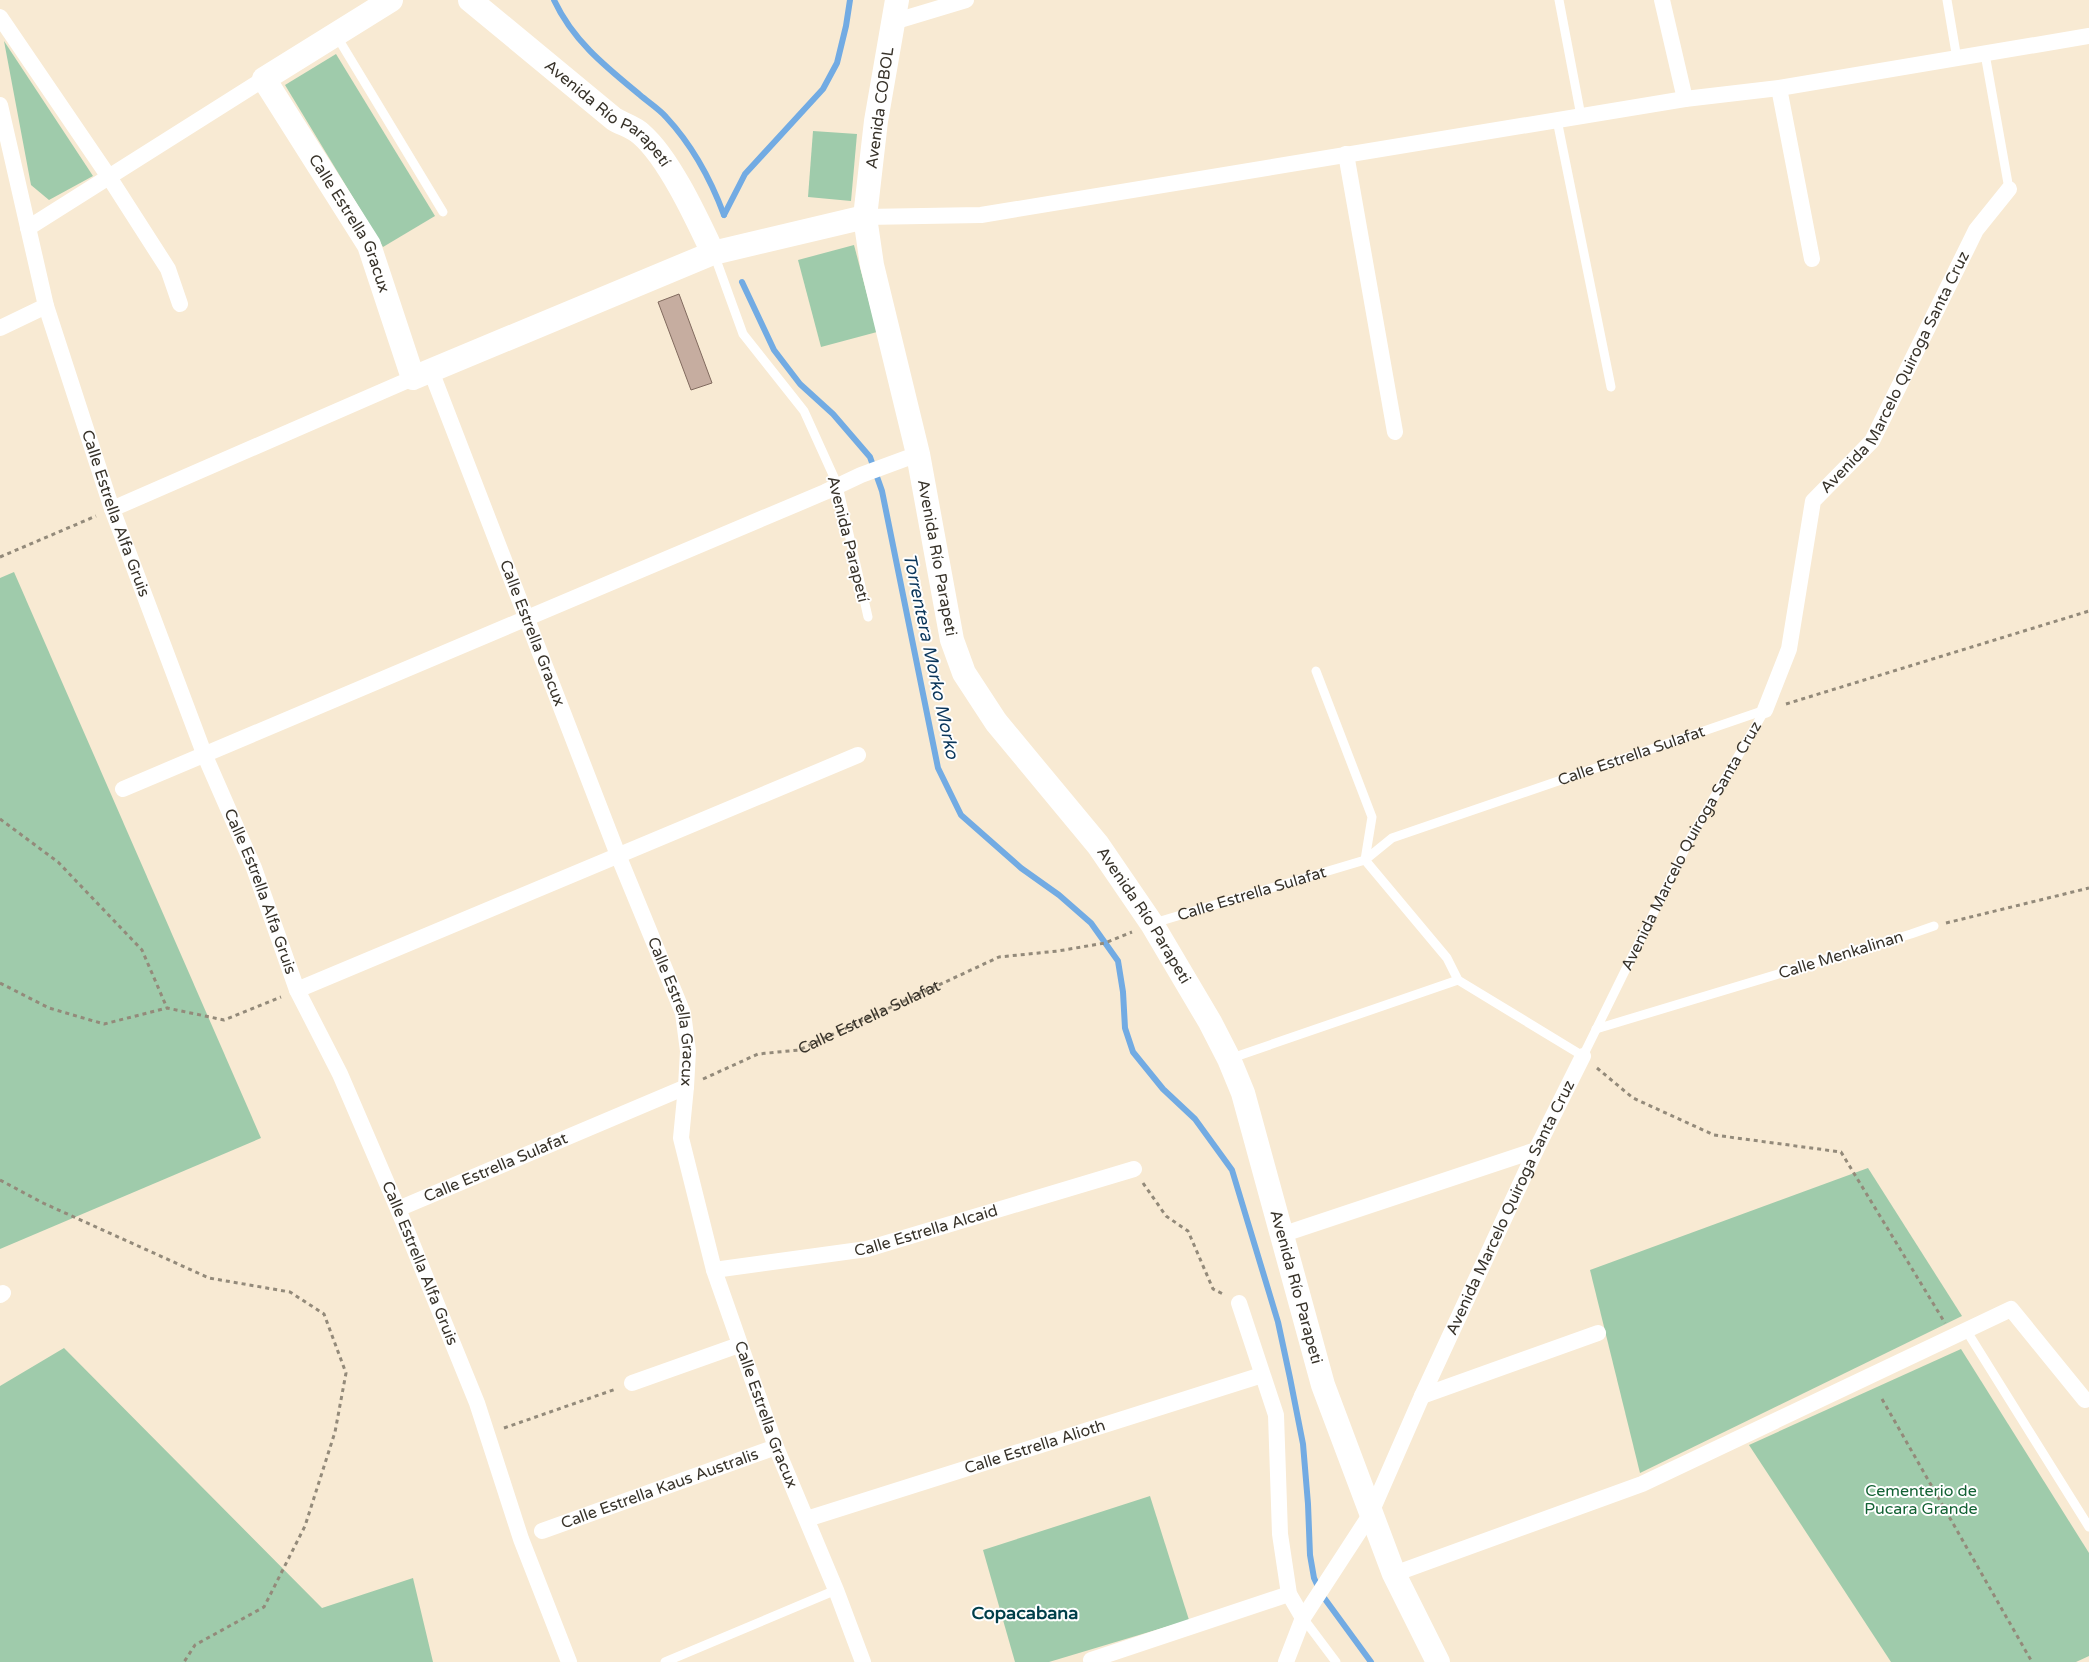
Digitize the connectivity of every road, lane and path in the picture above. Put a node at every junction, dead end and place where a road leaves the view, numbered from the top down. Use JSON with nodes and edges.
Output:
{"nodes":[{"id":1,"x":391,"y":0,"type":"edge"},
{"id":2,"x":470,"y":0,"type":"edge"},
{"id":3,"x":966,"y":0,"type":"edge"},
{"id":4,"x":1558,"y":0,"type":"edge"},
{"id":5,"x":1662,"y":0,"type":"edge"},
{"id":6,"x":1947,"y":0,"type":"edge"},
{"id":7,"x":895,"y":11,"type":"edge"},
{"id":8,"x":0,"y":17,"type":"edge"},
{"id":9,"x":335,"y":35,"type":"junction"},
{"id":10,"x":2089,"y":36,"type":"edge"},
{"id":11,"x":1986,"y":54,"type":"junction"},
{"id":12,"x":1957,"y":59,"type":"junction"},
{"id":13,"x":264,"y":79,"type":"junction"},
{"id":14,"x":1779,"y":88,"type":"junction"},
{"id":15,"x":1686,"y":98,"type":"junction"},
{"id":16,"x":0,"y":105,"type":"edge"},
{"id":17,"x":1581,"y":116,"type":"junction"},
{"id":18,"x":1557,"y":120,"type":"junction"},
{"id":19,"x":1346,"y":154,"type":"junction"},
{"id":20,"x":109,"y":177,"type":"junction"},
{"id":21,"x":2008,"y":190,"type":"joint"},
{"id":22,"x":443,"y":212,"type":"dead end"},
{"id":23,"x":866,"y":217,"type":"junction"},
{"id":24,"x":28,"y":228,"type":"junction"},
{"id":25,"x":713,"y":253,"type":"junction"},
{"id":26,"x":1812,"y":259,"type":"dead end"},
{"id":27,"x":180,"y":304,"type":"dead end"},
{"id":28,"x":46,"y":306,"type":"junction"},
{"id":29,"x":0,"y":328,"type":"edge"},
{"id":30,"x":422,"y":375,"type":"junction"},
{"id":31,"x":1611,"y":386,"type":"dead end"},
{"id":32,"x":1395,"y":432,"type":"dead end"},
{"id":33,"x":918,"y":454,"type":"junction"},
{"id":34,"x":838,"y":486,"type":"junction"},
{"id":35,"x":112,"y":509,"type":"junction"},
{"id":36,"x":0,"y":557,"type":"edge"},
{"id":37,"x":2089,"y":611,"type":"edge"},
{"id":38,"x":868,"y":617,"type":"dead end"},
{"id":39,"x":526,"y":619,"type":"junction"},
{"id":40,"x":1316,"y":671,"type":"dead end"},
{"id":41,"x":1765,"y":710,"type":"junction"},
{"id":42,"x":858,"y":755,"type":"dead end"},
{"id":43,"x":205,"y":756,"type":"junction"},
{"id":44,"x":123,"y":789,"type":"dead end"},
{"id":45,"x":0,"y":819,"type":"edge"},
{"id":46,"x":618,"y":855,"type":"junction"},
{"id":47,"x":1365,"y":860,"type":"junction"},
{"id":48,"x":2089,"y":888,"type":"edge"},
{"id":49,"x":1152,"y":924,"type":"junction"},
{"id":50,"x":1934,"y":926,"type":"joint"},
{"id":51,"x":1458,"y":980,"type":"junction"},
{"id":52,"x":0,"y":983,"type":"edge"},
{"id":53,"x":297,"y":990,"type":"junction"},
{"id":54,"x":167,"y":1008,"type":"junction"},
{"id":55,"x":1596,"y":1030,"type":"junction"},
{"id":56,"x":1583,"y":1056,"type":"junction"},
{"id":57,"x":1229,"y":1059,"type":"junction"},
{"id":58,"x":686,"y":1087,"type":"junction"},
{"id":59,"x":1536,"y":1150,"type":"junction"},
{"id":60,"x":1134,"y":1169,"type":"joint"},
{"id":61,"x":0,"y":1180,"type":"edge"},
{"id":62,"x":398,"y":1209,"type":"junction"},
{"id":63,"x":1281,"y":1235,"type":"junction"},
{"id":64,"x":714,"y":1270,"type":"junction"},
{"id":65,"x":1239,"y":1302,"type":"joint"},
{"id":66,"x":1598,"y":1333,"type":"dead end"},
{"id":67,"x":1959,"y":1333,"type":"junction"},
{"id":68,"x":739,"y":1345,"type":"junction"},
{"id":69,"x":1262,"y":1375,"type":"junction"},
{"id":70,"x":632,"y":1383,"type":"joint"},
{"id":71,"x":1422,"y":1396,"type":"junction"},
{"id":72,"x":1882,"y":1399,"type":"dead end"},
{"id":73,"x":2085,"y":1400,"type":"dead end"},
{"id":74,"x":501,"y":1429,"type":"dead end"},
{"id":75,"x":776,"y":1447,"type":"junction"},
{"id":76,"x":1370,"y":1514,"type":"junction"},
{"id":77,"x":807,"y":1519,"type":"junction"},
{"id":78,"x":2089,"y":1527,"type":"edge"},
{"id":79,"x":542,"y":1531,"type":"dead end"},
{"id":80,"x":1394,"y":1574,"type":"junction"},
{"id":81,"x":836,"y":1590,"type":"junction"},
{"id":82,"x":1289,"y":1594,"type":"junction"},
{"id":83,"x":1303,"y":1618,"type":"junction"},
{"id":84,"x":1429,"y":1651,"type":"edge"},
{"id":85,"x":1091,"y":1660,"type":"dead end"},
{"id":86,"x":184,"y":1662,"type":"edge"},
{"id":87,"x":569,"y":1662,"type":"edge"},
{"id":88,"x":665,"y":1662,"type":"edge"},
{"id":89,"x":863,"y":1662,"type":"edge"},
{"id":90,"x":1286,"y":1662,"type":"edge"},
{"id":91,"x":1336,"y":1662,"type":"edge"},
{"id":92,"x":2032,"y":1662,"type":"edge"}],
"edges":[{"from":1,"to":9,"type":"main road"},
{"from":2,"to":25,"type":"main road","name":"Avenida Río Parapetí"},
{"from":3,"to":7,"type":"street"},
{"from":4,"to":17,"type":"lane"},
{"from":5,"to":15,"type":"street"},
{"from":6,"to":12,"type":"lane"},
{"from":7,"to":23,"type":"main road","name":"Avenida COBOL"},
{"from":8,"to":20,"type":"street"},
{"from":9,"to":13,"type":"main road"},
{"from":9,"to":22,"type":"lane"},
{"from":10,"to":11,"type":"street"},
{"from":11,"to":12,"type":"street"},
{"from":11,"to":21,"type":"lane"},
{"from":12,"to":14,"type":"street"},
{"from":13,"to":20,"type":"street"},
{"from":13,"to":30,"type":"main road","name":"Calle Estrella Gracux"},
{"from":14,"to":15,"type":"street"},
{"from":14,"to":26,"type":"street"},
{"from":15,"to":17,"type":"street"},
{"from":16,"to":24,"type":"street","name":"Calle Estrella Alfa Gruis"},
{"from":17,"to":18,"type":"street"},
{"from":18,"to":19,"type":"street"},
{"from":18,"to":31,"type":"lane"},
{"from":19,"to":23,"type":"street"},
{"from":19,"to":32,"type":"street"},
{"from":20,"to":24,"type":"street"},
{"from":20,"to":27,"type":"street"},
{"from":21,"to":41,"type":"street","name":"Avenida Marcelo Quiroga Santa Cruz"},
{"from":23,"to":25,"type":"main road"},
{"from":23,"to":33,"type":"main road","name":"Avenida Río Parapeti"},
{"from":24,"to":28,"type":"street","name":"Calle Estrella Alfa Gruis"},
{"from":25,"to":30,"type":"main road"},
{"from":25,"to":34,"type":"lane","name":"Avenida Parapetí"},
{"from":28,"to":29,"type":"street"},
{"from":28,"to":35,"type":"street","name":"Calle Estrella Alfa Gruis"},
{"from":30,"to":35,"type":"street"},
{"from":30,"to":39,"type":"street","name":"Calle Estrella Gracux"},
{"from":33,"to":34,"type":"street"},
{"from":33,"to":49,"type":"main road","name":"Avenida Río Parapeti"},
{"from":34,"to":38,"type":"lane","name":"Avenida Parapetí"},
{"from":34,"to":39,"type":"street"},
{"from":35,"to":36,"type":"path"},
{"from":35,"to":43,"type":"street","name":"Calle Estrella Alfa Gruis"},
{"from":37,"to":41,"type":"path"},
{"from":39,"to":43,"type":"street"},
{"from":39,"to":46,"type":"street","name":"Calle Estrella Gracux"},
{"from":40,"to":47,"type":"lane"},
{"from":41,"to":47,"type":"lane","name":"Calle Estrella Sulafat"},
{"from":41,"to":55,"type":"lane","name":"Avenida Marcelo Quiroga Santa Cruz"},
{"from":42,"to":46,"type":"street"},
{"from":43,"to":44,"type":"street"},
{"from":43,"to":53,"type":"street","name":"Calle Estrella Alfa Gruis"},
{"from":45,"to":54,"type":"path"},
{"from":46,"to":53,"type":"street"},
{"from":46,"to":58,"type":"street","name":"Calle Estrella Gracux"},
{"from":47,"to":49,"type":"lane","name":"Calle Estrella Sulafat"},
{"from":47,"to":51,"type":"lane"},
{"from":48,"to":50,"type":"path"},
{"from":49,"to":57,"type":"main road","name":"Avenida Río Parapeti"},
{"from":49,"to":58,"type":"path","name":"Calle Estrella Sulafat"},
{"from":50,"to":55,"type":"lane","name":"Calle Menkalinan"},
{"from":51,"to":56,"type":"lane"},
{"from":51,"to":57,"type":"lane"},
{"from":52,"to":54,"type":"path"},
{"from":53,"to":54,"type":"path"},
{"from":53,"to":62,"type":"street","name":"Calle Estrella Alfa Gruis"},
{"from":55,"to":56,"type":"lane","name":"Avenida Marcelo Quiroga Santa Cruz"},
{"from":56,"to":59,"type":"street","name":"Avenida Marcelo Quiroga Santa Cruz"},
{"from":56,"to":67,"type":"path"},
{"from":57,"to":63,"type":"main road","name":"Avenida Río Parapeti"},
{"from":58,"to":62,"type":"street","name":"Calle Estrella Sulafat"},
{"from":58,"to":64,"type":"street","name":"Calle Estrella Gracux"},
{"from":59,"to":63,"type":"street"},
{"from":59,"to":71,"type":"street","name":"Avenida Marcelo Quiroga Santa Cruz"},
{"from":60,"to":64,"type":"street","name":"Calle Estrella Alcaid"},
{"from":60,"to":65,"type":"path"},
{"from":61,"to":86,"type":"path"},
{"from":62,"to":87,"type":"street","name":"Calle Estrella Alfa Gruis"},
{"from":63,"to":76,"type":"main road","name":"Avenida Río Parapeti"},
{"from":64,"to":68,"type":"street","name":"Calle Estrella Gracux"},
{"from":65,"to":69,"type":"street"},
{"from":66,"to":71,"type":"street"},
{"from":67,"to":73,"type":"street"},
{"from":67,"to":78,"type":"lane"},
{"from":67,"to":80,"type":"street"},
{"from":68,"to":70,"type":"street"},
{"from":68,"to":75,"type":"street","name":"Calle Estrella Gracux"},
{"from":69,"to":77,"type":"street","name":"Calle Estrella Alioth"},
{"from":69,"to":82,"type":"street"},
{"from":70,"to":74,"type":"path"},
{"from":71,"to":76,"type":"street","name":"Avenida Marcelo Quiroga Santa Cruz"},
{"from":72,"to":92,"type":"path"},
{"from":75,"to":77,"type":"street","name":"Calle Estrella Gracux"},
{"from":75,"to":79,"type":"street","name":"Calle Estrella Kaus Australis"},
{"from":76,"to":80,"type":"main road","name":"Avenida Río Parapeti"},
{"from":76,"to":83,"type":"street"},
{"from":77,"to":81,"type":"street","name":"Calle Estrella Gracux"},
{"from":80,"to":84,"type":"main road","name":"Avenida Río Parapeti"},
{"from":81,"to":88,"type":"lane"},
{"from":81,"to":89,"type":"street","name":"Calle Estrella Gracux"},
{"from":82,"to":83,"type":"street"},
{"from":82,"to":85,"type":"street"},
{"from":83,"to":90,"type":"street"},
{"from":83,"to":91,"type":"lane"}]}
